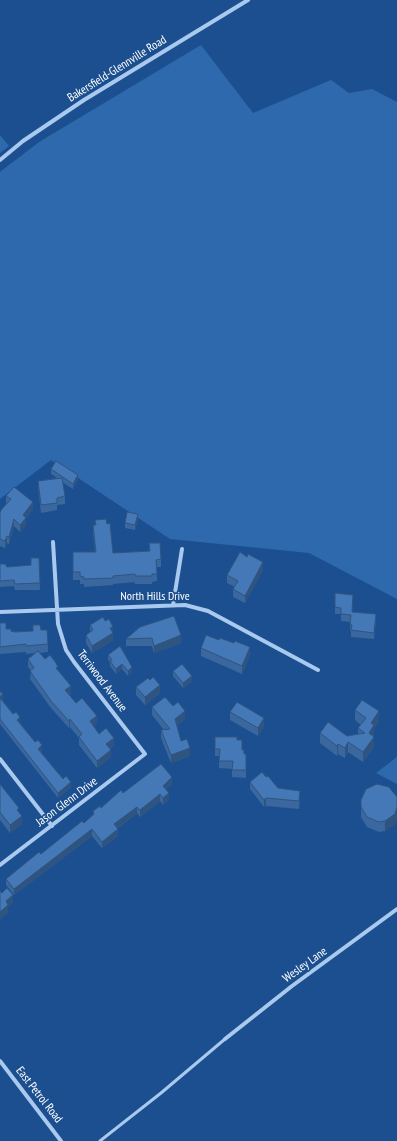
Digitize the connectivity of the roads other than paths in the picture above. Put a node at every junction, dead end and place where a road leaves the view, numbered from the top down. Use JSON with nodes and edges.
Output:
{"nodes":[{"id":1,"x":248,"y":0,"type":"edge"},
{"id":2,"x":0,"y":160,"type":"edge"},
{"id":3,"x":53,"y":542,"type":"dead end"},
{"id":4,"x":182,"y":549,"type":"dead end"},
{"id":5,"x":173,"y":605,"type":"junction"},
{"id":6,"x":56,"y":610,"type":"junction"},
{"id":7,"x":0,"y":612,"type":"edge"},
{"id":8,"x":318,"y":670,"type":"dead end"},
{"id":9,"x":145,"y":754,"type":"joint"},
{"id":10,"x":0,"y":759,"type":"edge"},
{"id":11,"x":52,"y":826,"type":"junction"},
{"id":12,"x":0,"y":865,"type":"edge"},
{"id":13,"x":397,"y":908,"type":"edge"},
{"id":14,"x":225,"y":1039,"type":"joint"},
{"id":15,"x":0,"y":1061,"type":"edge"},
{"id":16,"x":61,"y":1141,"type":"edge"},
{"id":17,"x":100,"y":1141,"type":"edge"}],
"edges":[{"from":1,"to":2,"type":"street","name":"Bakersfield-Glennville Road"},
{"from":3,"to":6,"type":"street","name":"Terriwood Avenue"},
{"from":4,"to":5,"type":"street"},
{"from":5,"to":6,"type":"street","name":"North Hills Drive"},
{"from":5,"to":8,"type":"street","name":"North Hills Drive"},
{"from":6,"to":7,"type":"street","name":"North Hills Drive"},
{"from":6,"to":9,"type":"street","name":"Terriwood Avenue"},
{"from":9,"to":11,"type":"street","name":"Jason Glenn Drive"},
{"from":10,"to":11,"type":"street"},
{"from":11,"to":12,"type":"street","name":"Jason Glenn Drive"},
{"from":13,"to":14,"type":"street","name":"Wesley Lane"},
{"from":14,"to":17,"type":"lane"},
{"from":15,"to":16,"type":"street","name":"East Petrol Road"}]}
